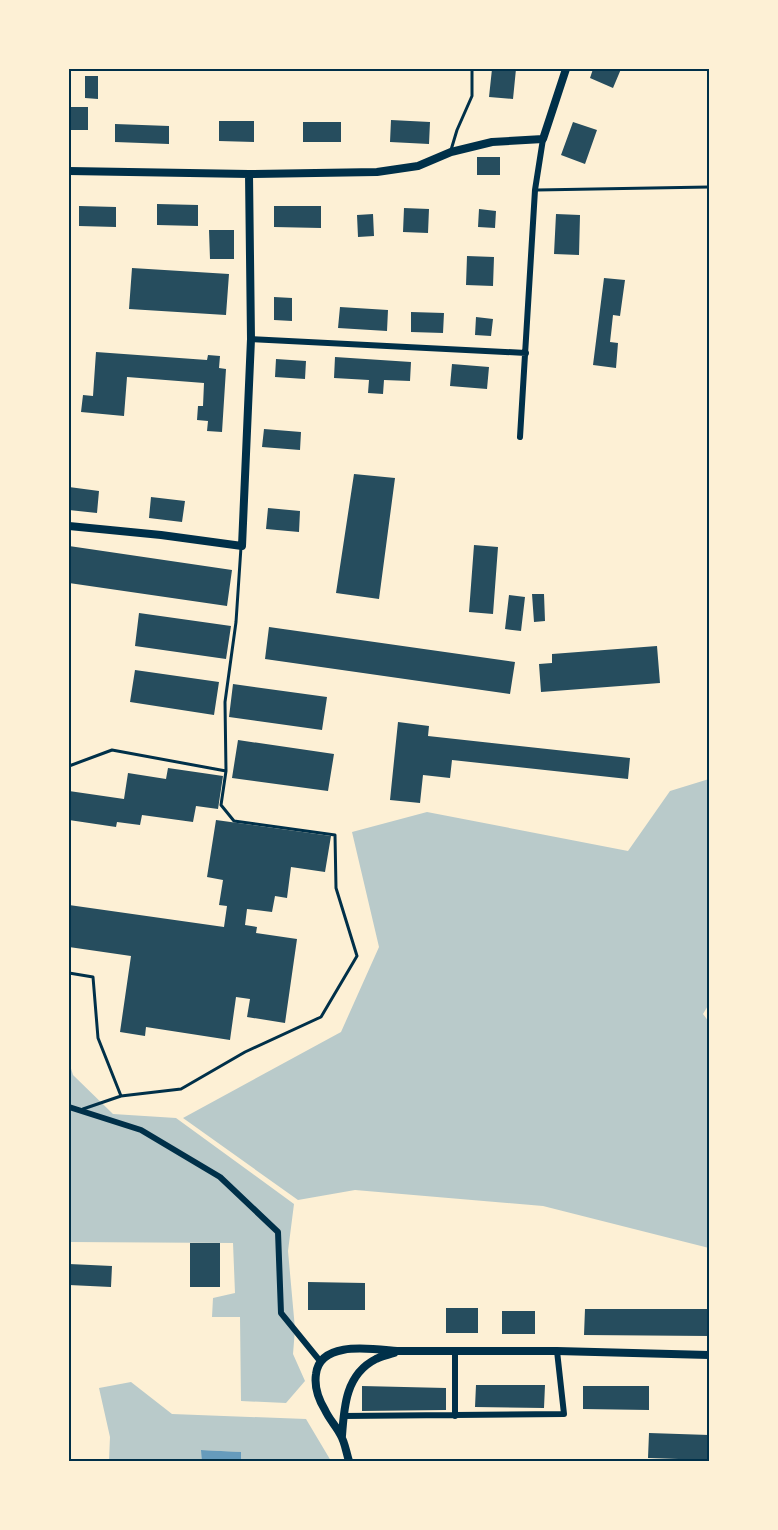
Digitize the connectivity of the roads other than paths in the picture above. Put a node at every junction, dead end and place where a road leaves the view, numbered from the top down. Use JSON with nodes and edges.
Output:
{"nodes":[{"id":1,"x":472,"y":69,"type":"edge"},
{"id":2,"x":566,"y":69,"type":"edge"},
{"id":3,"x":543,"y":139,"type":"junction"},
{"id":4,"x":451,"y":152,"type":"junction"},
{"id":5,"x":69,"y":171,"type":"edge"},
{"id":6,"x":249,"y":174,"type":"junction"},
{"id":7,"x":709,"y":187,"type":"edge"},
{"id":8,"x":535,"y":190,"type":"junction"},
{"id":9,"x":251,"y":339,"type":"junction"},
{"id":10,"x":526,"y":353,"type":"junction"},
{"id":11,"x":520,"y":437,"type":"dead end"},
{"id":12,"x":69,"y":526,"type":"edge"},
{"id":13,"x":242,"y":546,"type":"junction"},
{"id":14,"x":69,"y":766,"type":"edge"},
{"id":15,"x":226,"y":771,"type":"junction"},
{"id":16,"x":69,"y":973,"type":"edge"},
{"id":17,"x":121,"y":1096,"type":"junction"},
{"id":18,"x":69,"y":1107,"type":"edge"},
{"id":19,"x":78,"y":1111,"type":"junction"},
{"id":20,"x":354,"y":1350,"type":"junction"},
{"id":21,"x":397,"y":1351,"type":"junction"},
{"id":22,"x":557,"y":1351,"type":"junction"},
{"id":23,"x":455,"y":1352,"type":"junction"},
{"id":24,"x":709,"y":1355,"type":"edge"},
{"id":25,"x":320,"y":1361,"type":"junction"},
{"id":26,"x":362,"y":1368,"type":"junction"},
{"id":27,"x":324,"y":1410,"type":"junction"},
{"id":28,"x":343,"y":1416,"type":"junction"},
{"id":29,"x":455,"y":1416,"type":"junction"},
{"id":30,"x":342,"y":1436,"type":"junction"},
{"id":31,"x":349,"y":1461,"type":"edge"}],
"edges":[{"from":1,"to":4,"type":"lane"},
{"from":2,"to":3,"type":"street"},
{"from":3,"to":4,"type":"street"},
{"from":3,"to":8,"type":"street"},
{"from":4,"to":6,"type":"street"},
{"from":5,"to":6,"type":"street"},
{"from":6,"to":9,"type":"street"},
{"from":7,"to":8,"type":"lane"},
{"from":8,"to":10,"type":"street"},
{"from":9,"to":10,"type":"street"},
{"from":9,"to":13,"type":"street"},
{"from":10,"to":11,"type":"street"},
{"from":12,"to":13,"type":"street"},
{"from":13,"to":15,"type":"lane"},
{"from":14,"to":15,"type":"lane"},
{"from":15,"to":17,"type":"lane"},
{"from":16,"to":17,"type":"lane"},
{"from":17,"to":19,"type":"lane"},
{"from":18,"to":19,"type":"street"},
{"from":19,"to":25,"type":"street"},
{"from":20,"to":21,"type":"main road"},
{"from":20,"to":25,"type":"main road"},
{"from":20,"to":26,"type":"main road"},
{"from":21,"to":23,"type":"main road"},
{"from":21,"to":26,"type":"main road"},
{"from":22,"to":23,"type":"main road"},
{"from":22,"to":24,"type":"main road"},
{"from":22,"to":29,"type":"street"},
{"from":23,"to":29,"type":"street"},
{"from":25,"to":27,"type":"main road"},
{"from":26,"to":28,"type":"main road"},
{"from":27,"to":28,"type":"main road"},
{"from":27,"to":30,"type":"main road"},
{"from":28,"to":29,"type":"street"},
{"from":28,"to":30,"type":"main road"},
{"from":30,"to":31,"type":"main road"}]}
